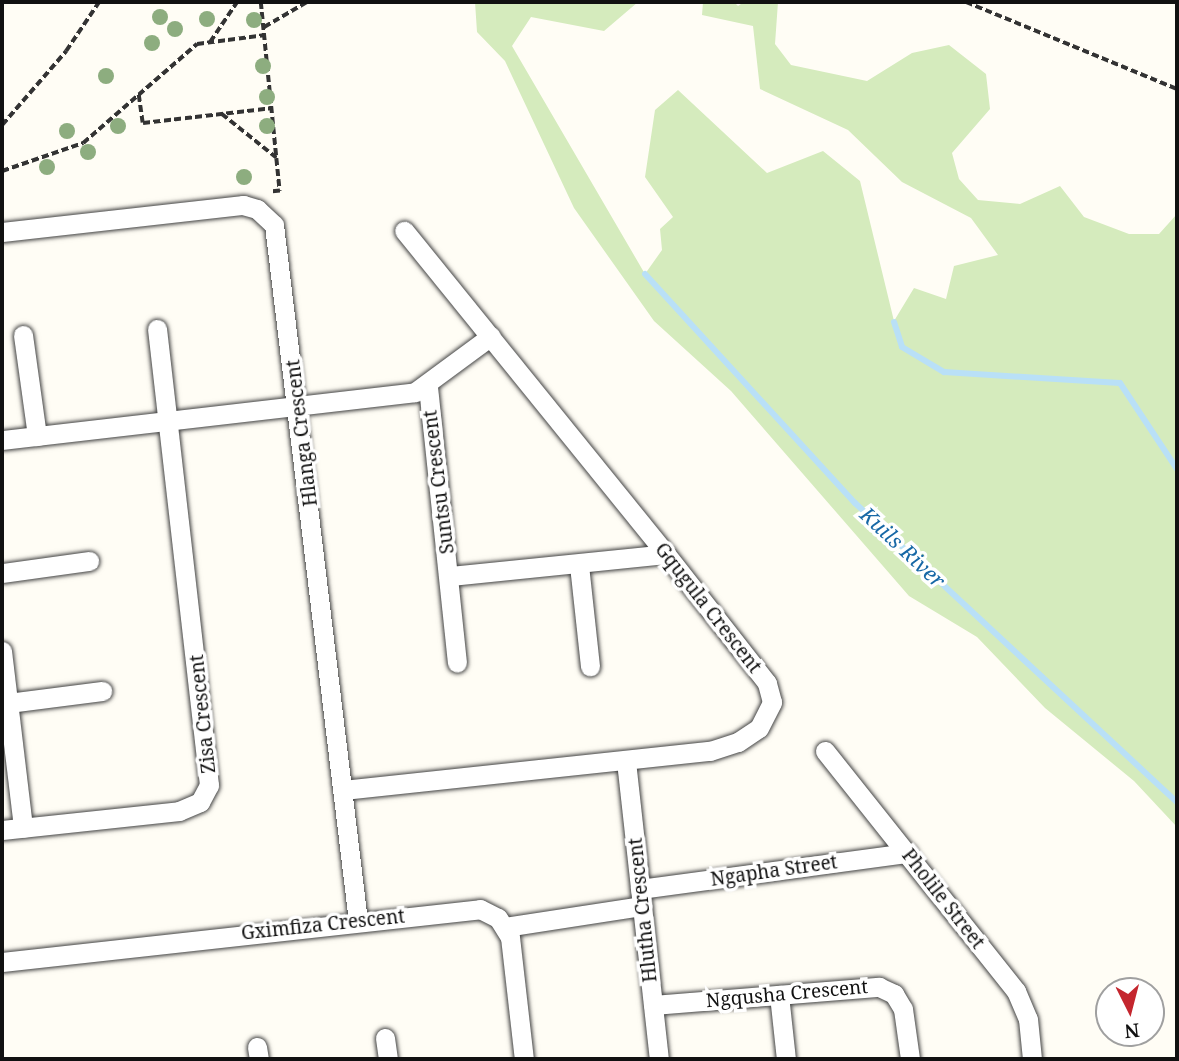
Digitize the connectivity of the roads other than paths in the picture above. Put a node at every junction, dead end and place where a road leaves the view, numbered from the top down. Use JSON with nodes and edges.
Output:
{"nodes":[{"id":1,"x":404,"y":231,"type":"dead end"},
{"id":2,"x":2,"y":232,"type":"edge"},
{"id":3,"x":157,"y":328,"type":"dead end"},
{"id":4,"x":23,"y":335,"type":"dead end"},
{"id":5,"x":491,"y":337,"type":"junction"},
{"id":6,"x":428,"y":387,"type":"junction"},
{"id":7,"x":299,"y":407,"type":"junction"},
{"id":8,"x":170,"y":422,"type":"junction"},
{"id":9,"x":37,"y":436,"type":"junction"},
{"id":10,"x":2,"y":440,"type":"edge"},
{"id":11,"x":666,"y":554,"type":"junction"},
{"id":12,"x":89,"y":561,"type":"dead end"},
{"id":13,"x":579,"y":565,"type":"junction"},
{"id":14,"x":2,"y":573,"type":"edge"},
{"id":15,"x":450,"y":576,"type":"junction"},
{"id":16,"x":2,"y":651,"type":"edge"},
{"id":17,"x":457,"y":662,"type":"dead end"},
{"id":18,"x":590,"y":666,"type":"dead end"},
{"id":19,"x":102,"y":691,"type":"dead end"},
{"id":20,"x":8,"y":703,"type":"junction"},
{"id":21,"x":825,"y":751,"type":"dead end"},
{"id":22,"x":626,"y":761,"type":"junction"},
{"id":23,"x":343,"y":790,"type":"junction"},
{"id":24,"x":23,"y":828,"type":"junction"},
{"id":25,"x":2,"y":830,"type":"edge"},
{"id":26,"x":908,"y":853,"type":"junction"},
{"id":27,"x":641,"y":897,"type":"junction"},
{"id":28,"x":358,"y":921,"type":"junction"},
{"id":29,"x":505,"y":927,"type":"junction"},
{"id":30,"x":2,"y":962,"type":"edge"},
{"id":31,"x":779,"y":995,"type":"junction"},
{"id":32,"x":653,"y":1005,"type":"junction"},
{"id":33,"x":385,"y":1038,"type":"dead end"},
{"id":34,"x":388,"y":1059,"type":"edge"},
{"id":35,"x":524,"y":1059,"type":"edge"},
{"id":36,"x":659,"y":1059,"type":"edge"},
{"id":37,"x":786,"y":1059,"type":"edge"},
{"id":38,"x":910,"y":1059,"type":"edge"},
{"id":39,"x":1032,"y":1059,"type":"edge"}],
"edges":[{"from":1,"to":5,"type":"street","name":"Gqugula Crescent"},
{"from":2,"to":7,"type":"street","name":"Hlanga Crescent"},
{"from":3,"to":8,"type":"street","name":"Zisa Crescent"},
{"from":4,"to":9,"type":"street"},
{"from":5,"to":6,"type":"street"},
{"from":5,"to":11,"type":"street","name":"Gqugula Crescent"},
{"from":6,"to":7,"type":"street"},
{"from":6,"to":15,"type":"street","name":"Suntsu Crescent"},
{"from":7,"to":8,"type":"street"},
{"from":7,"to":23,"type":"street","name":"Hlanga Crescent"},
{"from":8,"to":9,"type":"street"},
{"from":8,"to":24,"type":"street","name":"Zisa Crescent"},
{"from":9,"to":10,"type":"street"},
{"from":11,"to":13,"type":"street","name":"Suntsu Crescent"},
{"from":11,"to":22,"type":"street","name":"Gqugula Crescent"},
{"from":12,"to":14,"type":"street"},
{"from":13,"to":15,"type":"street","name":"Suntsu Crescent"},
{"from":13,"to":18,"type":"street"},
{"from":15,"to":17,"type":"street","name":"Suntsu Crescent"},
{"from":16,"to":20,"type":"street"},
{"from":19,"to":20,"type":"street"},
{"from":20,"to":24,"type":"street"},
{"from":21,"to":26,"type":"street","name":"Pholile Street"},
{"from":22,"to":23,"type":"street","name":"Gqugula Crescent"},
{"from":22,"to":27,"type":"street","name":"Hlutha Crescent"},
{"from":23,"to":28,"type":"street","name":"Hlanga Crescent"},
{"from":24,"to":25,"type":"street","name":"Zisa Crescent"},
{"from":26,"to":27,"type":"street","name":"Ngapha Street"},
{"from":26,"to":39,"type":"street","name":"Pholile Street"},
{"from":27,"to":29,"type":"street","name":"Ngapha Street"},
{"from":27,"to":32,"type":"street","name":"Hlutha Crescent"},
{"from":28,"to":29,"type":"street","name":"Gximfiza Crescent"},
{"from":28,"to":30,"type":"street","name":"Gximfiza Crescent"},
{"from":29,"to":35,"type":"street"},
{"from":31,"to":32,"type":"street","name":"Ngqusha Crescent"},
{"from":31,"to":37,"type":"street"},
{"from":31,"to":38,"type":"street","name":"Ngqusha Crescent"},
{"from":32,"to":36,"type":"street","name":"Hlutha Crescent"},
{"from":33,"to":34,"type":"street"}]}
